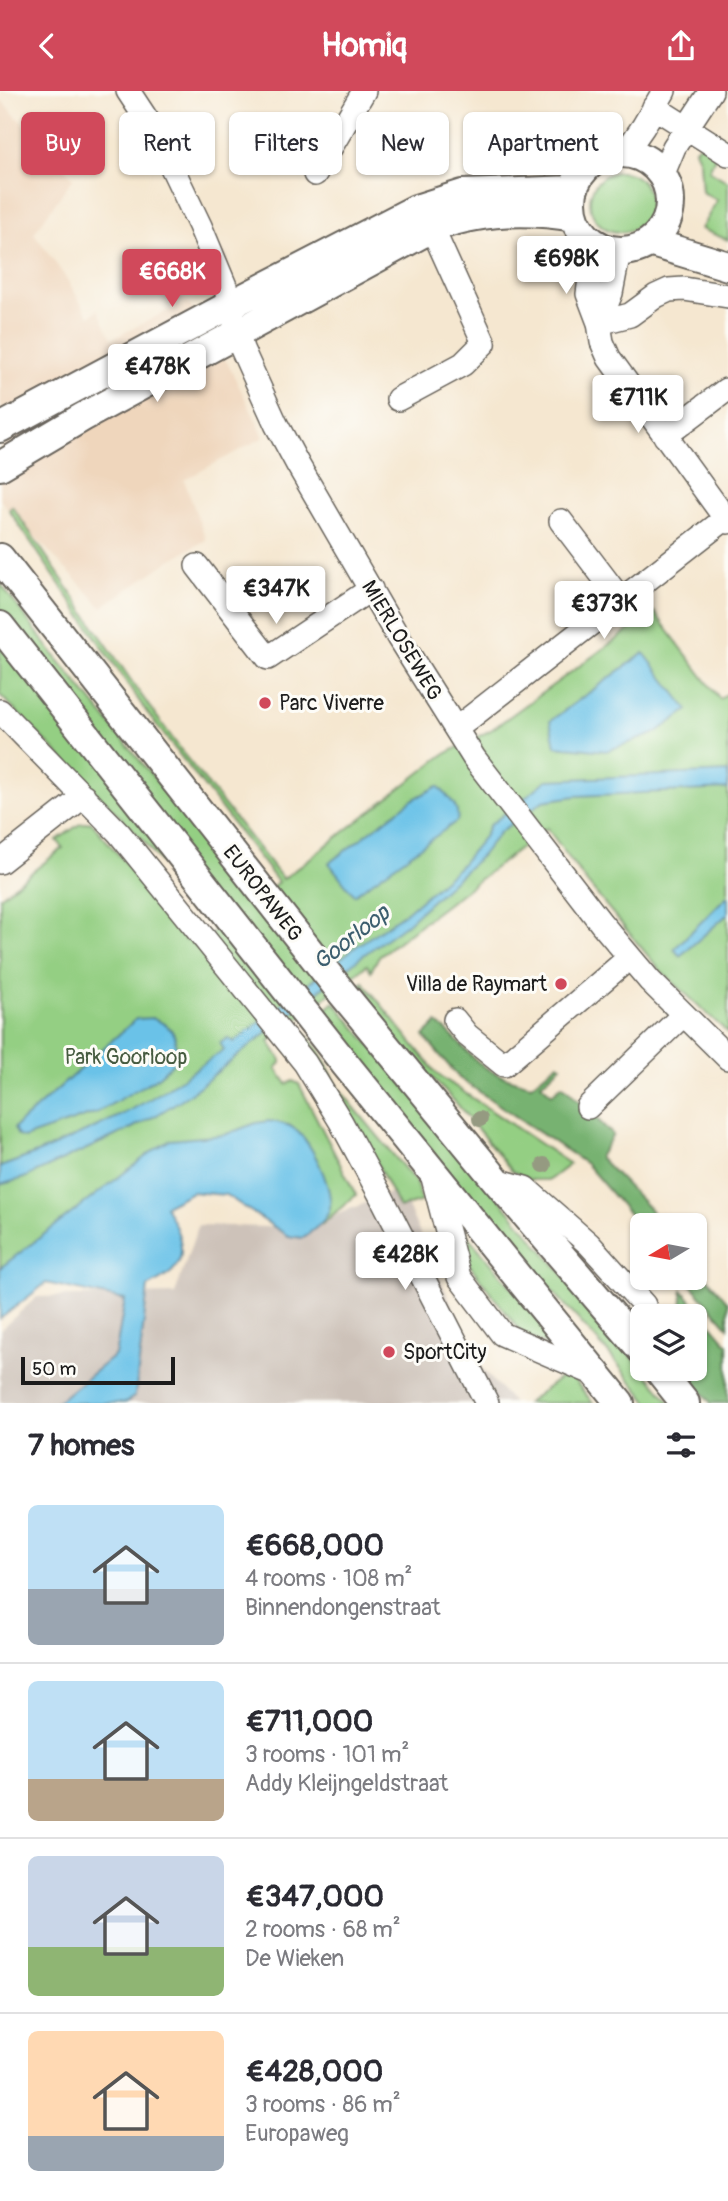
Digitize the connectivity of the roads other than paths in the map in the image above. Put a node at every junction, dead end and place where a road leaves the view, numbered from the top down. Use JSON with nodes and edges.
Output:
{"nodes":[{"id":1,"x":128,"y":91,"type":"edge"},
{"id":2,"x":363,"y":91,"type":"edge"},
{"id":3,"x":711,"y":91,"type":"edge"},
{"id":4,"x":659,"y":99,"type":"edge"},
{"id":5,"x":342,"y":127,"type":"edge"},
{"id":6,"x":689,"y":127,"type":"junction"},
{"id":7,"x":625,"y":153,"type":"junction"},
{"id":8,"x":728,"y":154,"type":"edge"},
{"id":9,"x":662,"y":176,"type":"junction"},
{"id":10,"x":440,"y":200,"type":"junction"},
{"id":11,"x":574,"y":203,"type":"junction"},
{"id":12,"x":667,"y":218,"type":"junction"},
{"id":13,"x":432,"y":228,"type":"junction"},
{"id":14,"x":649,"y":242,"type":"junction"},
{"id":15,"x":608,"y":247,"type":"junction"},
{"id":16,"x":728,"y":249,"type":"edge"},
{"id":17,"x":728,"y":266,"type":"edge"},
{"id":18,"x":728,"y":296,"type":"edge"},
{"id":19,"x":230,"y":305,"type":"junction"},
{"id":20,"x":599,"y":323,"type":"junction"},
{"id":21,"x":238,"y":333,"type":"junction"},
{"id":22,"x":726,"y":390,"type":"dead end"},
{"id":23,"x":398,"y":399,"type":"dead end"},
{"id":24,"x":0,"y":428,"type":"edge"},
{"id":25,"x":665,"y":436,"type":"junction"},
{"id":26,"x":0,"y":466,"type":"edge"},
{"id":27,"x":727,"y":520,"type":"edge"},
{"id":28,"x":561,"y":521,"type":"dead end"},
{"id":29,"x":0,"y":558,"type":"edge"},
{"id":30,"x":197,"y":566,"type":"dead end"},
{"id":31,"x":371,"y":589,"type":"junction"},
{"id":32,"x":621,"y":600,"type":"junction"},
{"id":33,"x":0,"y":626,"type":"edge"},
{"id":34,"x":0,"y":711,"type":"edge"},
{"id":35,"x":457,"y":728,"type":"junction"},
{"id":36,"x":83,"y":796,"type":"junction"},
{"id":37,"x":0,"y":862,"type":"edge"},
{"id":38,"x":629,"y":958,"type":"junction"},
{"id":39,"x":683,"y":1016,"type":"junction"},
{"id":40,"x":455,"y":1020,"type":"dead end"},
{"id":41,"x":728,"y":1058,"type":"edge"},
{"id":42,"x":588,"y":1107,"type":"dead end"},
{"id":43,"x":432,"y":1171,"type":"junction"},
{"id":44,"x":496,"y":1180,"type":"junction"},
{"id":45,"x":643,"y":1304,"type":"edge"},
{"id":46,"x":630,"y":1336,"type":"edge"},
{"id":47,"x":597,"y":1376,"type":"junction"},
{"id":48,"x":668,"y":1381,"type":"edge"},
{"id":49,"x":487,"y":1403,"type":"edge"},
{"id":50,"x":620,"y":1403,"type":"edge"},
{"id":51,"x":685,"y":1403,"type":"edge"}],
"edges":[{"from":1,"to":19,"type":"street","name":"MIERLOSEWEG"},
{"from":2,"to":5,"type":"street"},
{"from":3,"to":6,"type":"street"},
{"from":4,"to":6,"type":"street"},
{"from":4,"to":7,"type":"street"},
{"from":6,"to":8,"type":"street"},
{"from":6,"to":9,"type":"street"},
{"from":7,"to":9,"type":"main road"},
{"from":7,"to":11,"type":"main road"},
{"from":9,"to":12,"type":"main road"},
{"from":10,"to":11,"type":"main road"},
{"from":10,"to":13,"type":"street"},
{"from":10,"to":19,"type":"main road"},
{"from":11,"to":13,"type":"main road"},
{"from":11,"to":15,"type":"main road"},
{"from":12,"to":14,"type":"main road"},
{"from":12,"to":16,"type":"main road"},
{"from":13,"to":21,"type":"main road"},
{"from":13,"to":23,"type":"street"},
{"from":14,"to":15,"type":"main road"},
{"from":14,"to":17,"type":"main road"},
{"from":15,"to":20,"type":"street"},
{"from":18,"to":20,"type":"street"},
{"from":19,"to":21,"type":"street","name":"MIERLOSEWEG"},
{"from":19,"to":24,"type":"main road"},
{"from":20,"to":25,"type":"street"},
{"from":21,"to":26,"type":"main road"},
{"from":21,"to":31,"type":"street","name":"MIERLOSEWEG"},
{"from":22,"to":25,"type":"street"},
{"from":25,"to":27,"type":"street"},
{"from":27,"to":32,"type":"street"},
{"from":28,"to":32,"type":"street"},
{"from":29,"to":44,"type":"main road","name":"EUROPAWEG"},
{"from":30,"to":31,"type":"street"},
{"from":31,"to":35,"type":"street","name":"MIERLOSEWEG"},
{"from":32,"to":35,"type":"street"},
{"from":33,"to":43,"type":"main road","name":"EUROPAWEG"},
{"from":34,"to":36,"type":"street"},
{"from":35,"to":38,"type":"street","name":"MIERLOSEWEG"},
{"from":36,"to":37,"type":"street"},
{"from":36,"to":49,"type":"street"},
{"from":38,"to":39,"type":"street","name":"MIERLOSEWEG"},
{"from":38,"to":40,"type":"street"},
{"from":39,"to":41,"type":"street","name":"MIERLOSEWEG"},
{"from":39,"to":42,"type":"street"},
{"from":43,"to":47,"type":"main road","name":"EUROPAWEG"},
{"from":43,"to":47,"type":"street"},
{"from":44,"to":45,"type":"street"},
{"from":44,"to":46,"type":"main road","name":"EUROPAWEG"},
{"from":47,"to":50,"type":"main road","name":"EUROPAWEG"},
{"from":48,"to":51,"type":"main road"}]}
